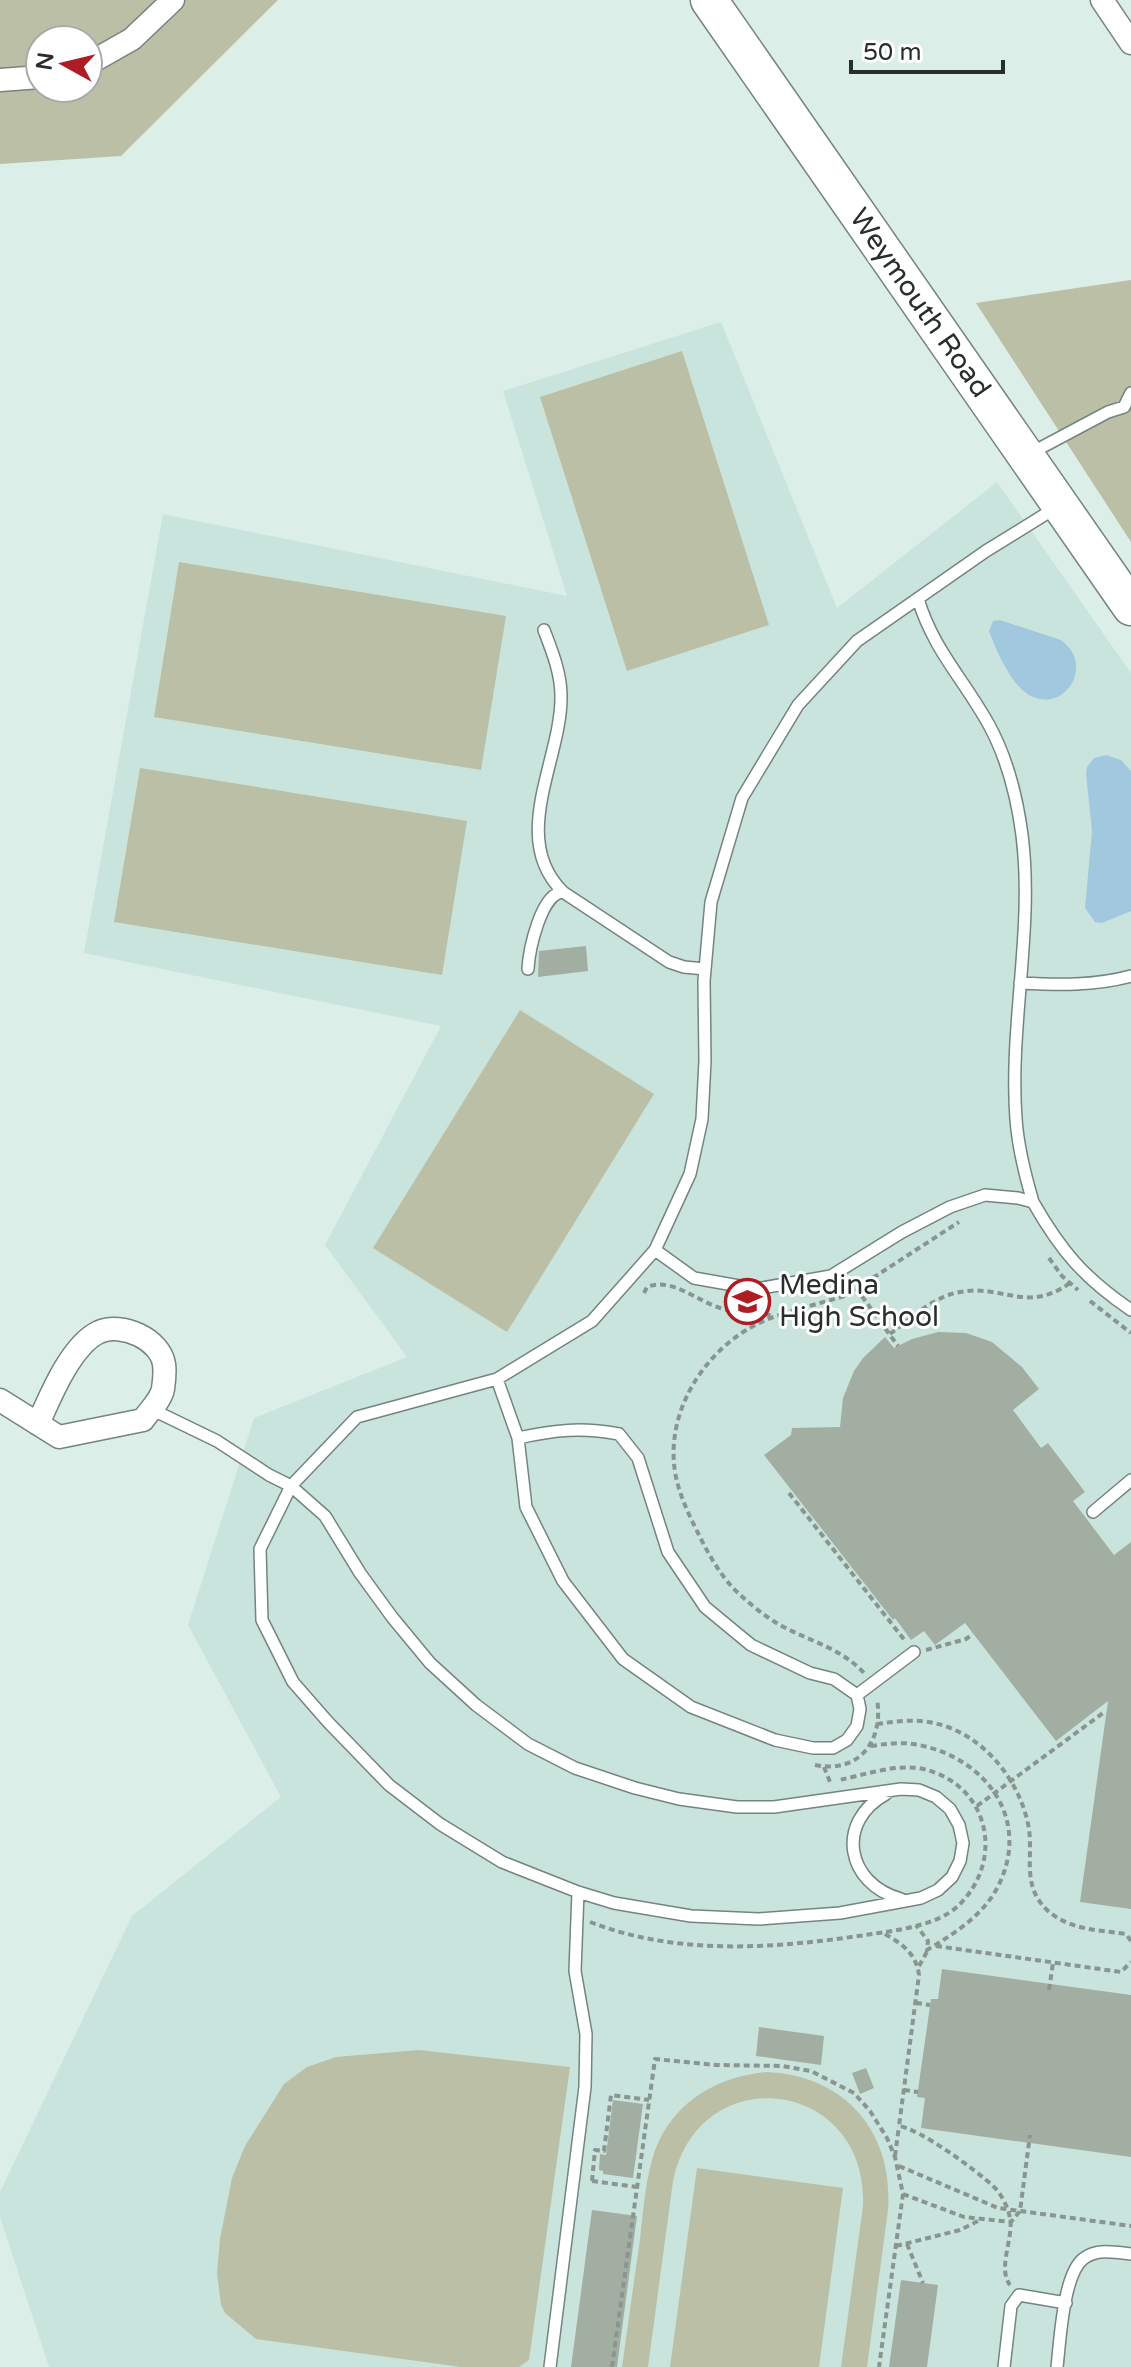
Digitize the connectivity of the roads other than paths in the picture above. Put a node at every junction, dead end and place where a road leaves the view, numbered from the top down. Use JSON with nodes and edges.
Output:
{"nodes":[{"id":1,"x":173,"y":0,"type":"edge"},
{"id":2,"x":709,"y":0,"type":"edge"},
{"id":3,"x":1102,"y":0,"type":"edge"},
{"id":4,"x":1131,"y":43,"type":"edge"},
{"id":5,"x":104,"y":55,"type":"edge"},
{"id":6,"x":24,"y":78,"type":"edge"},
{"id":7,"x":0,"y":80,"type":"edge"},
{"id":8,"x":1131,"y":393,"type":"edge"},
{"id":9,"x":1128,"y":412,"type":"edge"},
{"id":10,"x":1027,"y":456,"type":"junction"},
{"id":11,"x":1061,"y":505,"type":"junction"},
{"id":12,"x":918,"y":599,"type":"junction"},
{"id":13,"x":1131,"y":607,"type":"edge"},
{"id":14,"x":544,"y":630,"type":"dead end"},
{"id":15,"x":563,"y":892,"type":"junction"},
{"id":16,"x":528,"y":969,"type":"dead end"},
{"id":17,"x":705,"y":969,"type":"junction"},
{"id":18,"x":1131,"y":976,"type":"edge"},
{"id":19,"x":1020,"y":983,"type":"junction"},
{"id":20,"x":1033,"y":1202,"type":"junction"},
{"id":21,"x":655,"y":1250,"type":"junction"},
{"id":22,"x":1131,"y":1310,"type":"edge"},
{"id":23,"x":497,"y":1379,"type":"junction"},
{"id":24,"x":0,"y":1400,"type":"edge"},
{"id":25,"x":151,"y":1409,"type":"junction"},
{"id":26,"x":38,"y":1424,"type":"junction"},
{"id":27,"x":518,"y":1438,"type":"junction"},
{"id":28,"x":1131,"y":1480,"type":"edge"},
{"id":29,"x":291,"y":1486,"type":"junction"},
{"id":30,"x":1093,"y":1512,"type":"dead end"},
{"id":31,"x":914,"y":1652,"type":"road end"},
{"id":32,"x":857,"y":1695,"type":"junction"},
{"id":33,"x":901,"y":1789,"type":"junction"},
{"id":34,"x":578,"y":1892,"type":"junction"},
{"id":35,"x":921,"y":1898,"type":"junction"},
{"id":36,"x":1131,"y":2254,"type":"edge"},
{"id":37,"x":1066,"y":2303,"type":"junction"},
{"id":38,"x":550,"y":2367,"type":"edge"},
{"id":39,"x":1004,"y":2367,"type":"edge"},
{"id":40,"x":1057,"y":2367,"type":"edge"}],
"edges":[{"from":1,"to":5,"type":"street"},
{"from":2,"to":10,"type":"main road","name":"Weymouth Road"},
{"from":3,"to":4,"type":"street"},
{"from":6,"to":7,"type":"street"},
{"from":8,"to":9,"type":"lane"},
{"from":9,"to":10,"type":"lane"},
{"from":10,"to":11,"type":"main road","name":"Weymouth Road"},
{"from":11,"to":12,"type":"lane"},
{"from":11,"to":13,"type":"main road","name":"Weymouth Road"},
{"from":12,"to":17,"type":"lane"},
{"from":12,"to":19,"type":"lane"},
{"from":14,"to":15,"type":"lane"},
{"from":15,"to":16,"type":"lane"},
{"from":15,"to":17,"type":"lane"},
{"from":17,"to":21,"type":"lane"},
{"from":18,"to":19,"type":"lane"},
{"from":19,"to":20,"type":"lane"},
{"from":20,"to":21,"type":"lane"},
{"from":20,"to":22,"type":"lane"},
{"from":21,"to":23,"type":"lane"},
{"from":23,"to":27,"type":"lane"},
{"from":23,"to":29,"type":"lane"},
{"from":24,"to":26,"type":"street"},
{"from":25,"to":26,"type":"street"},
{"from":25,"to":26,"type":"street"},
{"from":25,"to":29,"type":"lane"},
{"from":27,"to":32,"type":"lane"},
{"from":27,"to":32,"type":"lane"},
{"from":28,"to":30,"type":"lane"},
{"from":29,"to":33,"type":"lane"},
{"from":29,"to":34,"type":"lane"},
{"from":31,"to":32,"type":"lane"},
{"from":33,"to":35,"type":"lane"},
{"from":33,"to":35,"type":"lane"},
{"from":34,"to":35,"type":"lane"},
{"from":34,"to":38,"type":"lane"},
{"from":36,"to":37,"type":"lane"},
{"from":37,"to":39,"type":"lane"},
{"from":37,"to":40,"type":"lane"}]}
